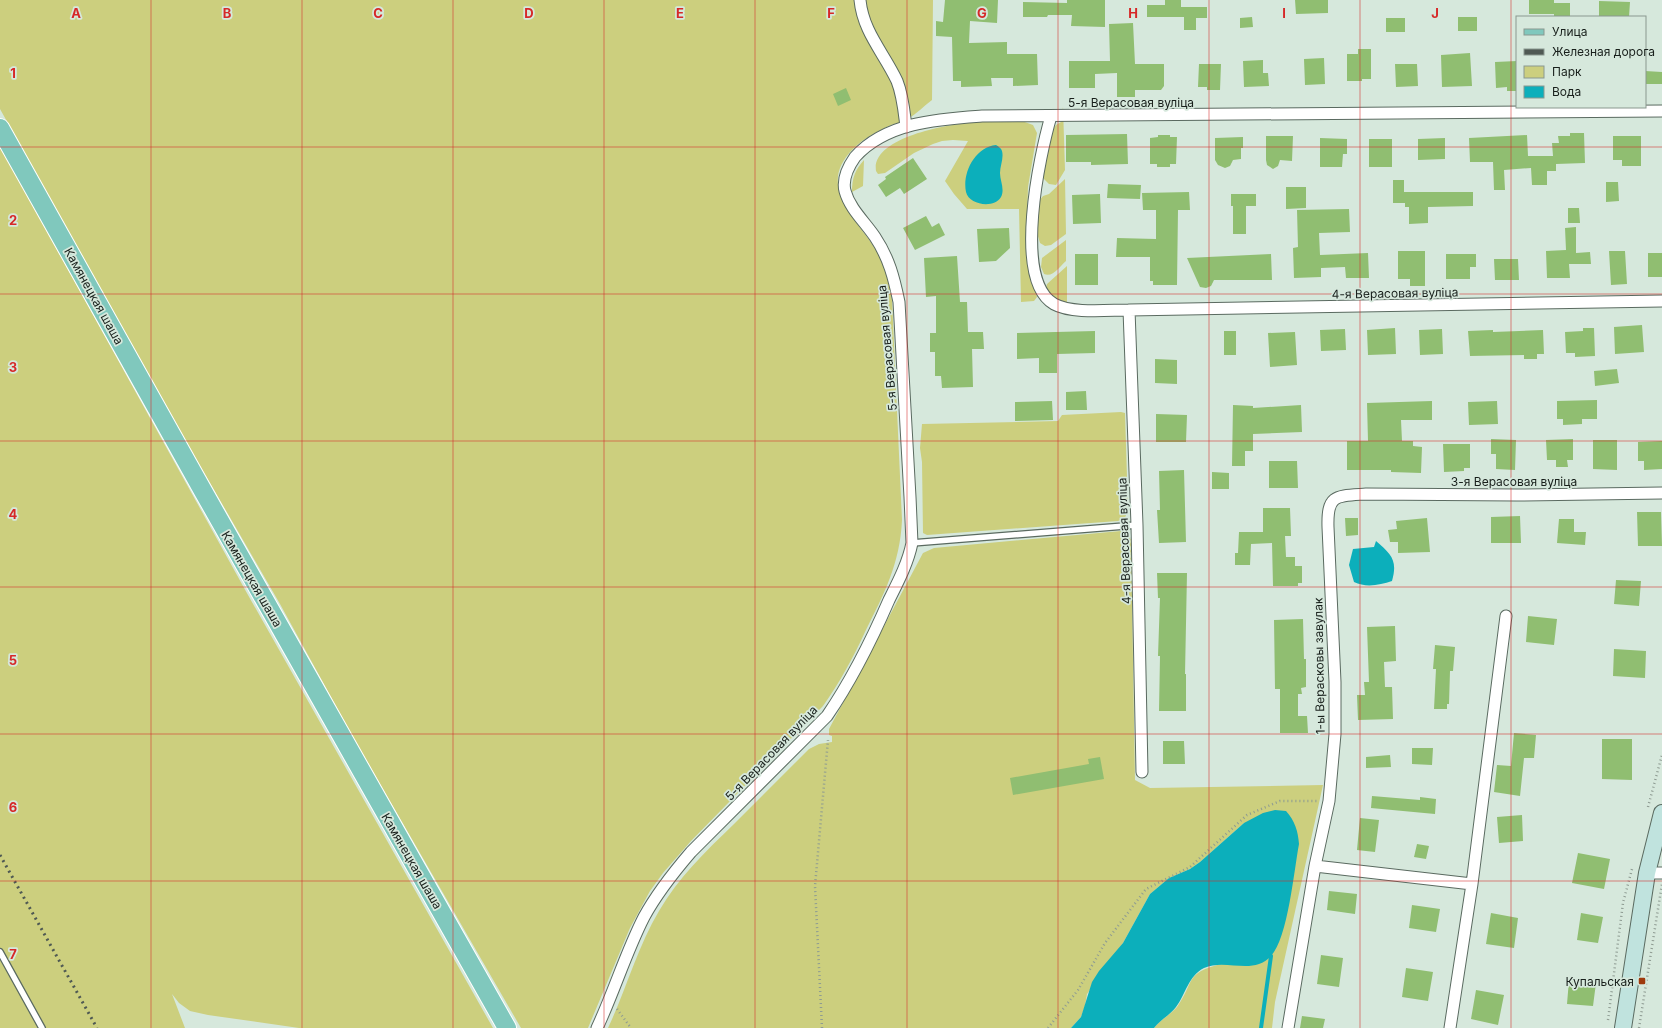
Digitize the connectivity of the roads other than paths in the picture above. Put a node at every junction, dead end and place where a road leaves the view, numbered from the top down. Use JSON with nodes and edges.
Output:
{"nodes":[{"id":1,"x":860,"y":0,"type":"edge"},
{"id":2,"x":1662,"y":110,"type":"edge"},
{"id":3,"x":1051,"y":116,"type":"junction"},
{"id":4,"x":906,"y":127,"type":"junction"},
{"id":5,"x":0,"y":128,"type":"edge"},
{"id":6,"x":1662,"y":301,"type":"edge"},
{"id":7,"x":1129,"y":310,"type":"junction"},
{"id":8,"x":1662,"y":493,"type":"edge"},
{"id":9,"x":1366,"y":494,"type":"joint"},
{"id":10,"x":1137,"y":525,"type":"junction"},
{"id":11,"x":912,"y":543,"type":"junction"},
{"id":12,"x":1506,"y":616,"type":"dead end"},
{"id":13,"x":1142,"y":772,"type":"dead end"},
{"id":14,"x":1662,"y":813,"type":"edge"},
{"id":15,"x":1315,"y":866,"type":"junction"},
{"id":16,"x":1655,"y":873,"type":"edge"},
{"id":17,"x":1472,"y":884,"type":"junction"},
{"id":18,"x":0,"y":952,"type":"edge"},
{"id":19,"x":42,"y":1028,"type":"edge"},
{"id":20,"x":507,"y":1028,"type":"edge"},
{"id":21,"x":597,"y":1028,"type":"edge"},
{"id":22,"x":1288,"y":1028,"type":"edge"},
{"id":23,"x":1450,"y":1028,"type":"edge"},
{"id":24,"x":1623,"y":1028,"type":"edge"}],
"edges":[{"from":1,"to":4,"type":"street"},
{"from":2,"to":3,"type":"street","name":"5-я Верасовая вуліца"},
{"from":3,"to":4,"type":"street","name":"5-я Верасовая вуліца"},
{"from":3,"to":7,"type":"street","name":"4-я Верасовая вуліца"},
{"from":4,"to":11,"type":"street","name":"5-я Верасовая вуліца"},
{"from":5,"to":20,"type":"main road","name":"Камянецкая шаша"},
{"from":6,"to":7,"type":"street","name":"4-я Верасовая вуліца"},
{"from":7,"to":10,"type":"street","name":"4-я Верасовая вуліца"},
{"from":8,"to":9,"type":"street","name":"3-я Верасовая вуліца"},
{"from":9,"to":15,"type":"street","name":"1-ы Верасковы завулак"},
{"from":10,"to":11,"type":"lane"},
{"from":10,"to":13,"type":"street","name":"4-я Верасовая вуліца"},
{"from":11,"to":21,"type":"street","name":"5-я Верасовая вуліца"},
{"from":12,"to":17,"type":"street"},
{"from":14,"to":16,"type":"street"},
{"from":15,"to":17,"type":"street"},
{"from":15,"to":22,"type":"street","name":"1-ы Верасковы завулак"},
{"from":16,"to":24,"type":"street"},
{"from":17,"to":23,"type":"street"},
{"from":18,"to":19,"type":"lane"}]}
